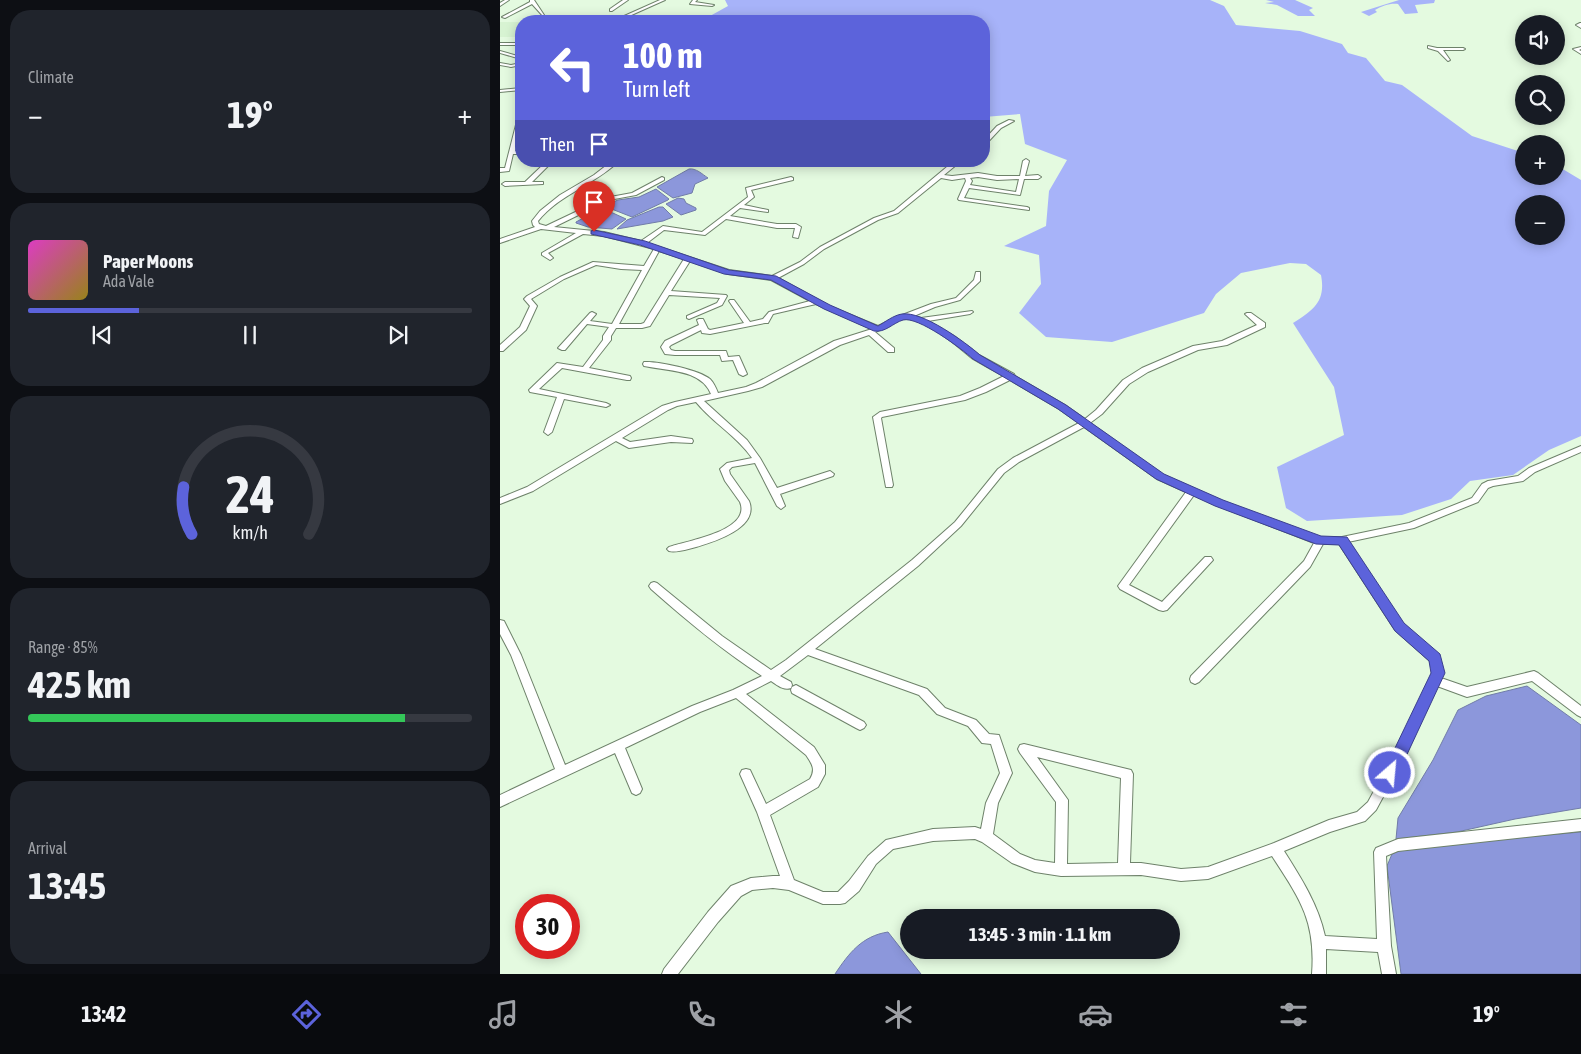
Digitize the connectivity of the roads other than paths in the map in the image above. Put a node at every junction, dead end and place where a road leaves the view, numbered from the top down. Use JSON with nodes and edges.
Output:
{"nodes":[{"id":1,"x":507,"y":0,"type":"edge"},
{"id":2,"x":626,"y":0,"type":"edge"},
{"id":3,"x":663,"y":0,"type":"edge"},
{"id":4,"x":695,"y":0,"type":"edge"},
{"id":5,"x":532,"y":2,"type":"edge"},
{"id":6,"x":712,"y":4,"type":"dead end"},
{"id":7,"x":500,"y":5,"type":"edge"},
{"id":8,"x":611,"y":10,"type":"dead end"},
{"id":9,"x":543,"y":14,"type":"dead end"},
{"id":10,"x":629,"y":15,"type":"edge"},
{"id":11,"x":504,"y":17,"type":"dead end"},
{"id":12,"x":515,"y":44,"type":"edge"},
{"id":13,"x":500,"y":45,"type":"edge"},
{"id":14,"x":1581,"y":46,"type":"edge"},
{"id":15,"x":1430,"y":47,"type":"dead end"},
{"id":16,"x":1436,"y":49,"type":"junction"},
{"id":17,"x":1463,"y":49,"type":"dead end"},
{"id":18,"x":500,"y":52,"type":"edge"},
{"id":19,"x":1581,"y":53,"type":"edge"},
{"id":20,"x":515,"y":56,"type":"edge"},
{"id":21,"x":1448,"y":60,"type":"dead end"},
{"id":22,"x":500,"y":64,"type":"edge"},
{"id":23,"x":515,"y":65,"type":"edge"},
{"id":24,"x":515,"y":89,"type":"edge"},
{"id":25,"x":501,"y":90,"type":"edge"},
{"id":26,"x":1011,"y":121,"type":"dead end"},
{"id":27,"x":990,"y":137,"type":"edge"},
{"id":28,"x":515,"y":144,"type":"edge"},
{"id":29,"x":512,"y":153,"type":"junction"},
{"id":30,"x":515,"y":153,"type":"edge"},
{"id":31,"x":1026,"y":161,"type":"dead end"},
{"id":32,"x":544,"y":167,"type":"edge"},
{"id":33,"x":609,"y":167,"type":"edge"},
{"id":34,"x":951,"y":167,"type":"edge"},
{"id":35,"x":500,"y":170,"type":"edge"},
{"id":36,"x":507,"y":170,"type":"junction"},
{"id":37,"x":941,"y":176,"type":"junction"},
{"id":38,"x":967,"y":176,"type":"junction"},
{"id":39,"x":1038,"y":177,"type":"dead end"},
{"id":40,"x":1022,"y":178,"type":"junction"},
{"id":41,"x":662,"y":179,"type":"dead end"},
{"id":42,"x":791,"y":179,"type":"dead end"},
{"id":43,"x":540,"y":183,"type":"dead end"},
{"id":44,"x":502,"y":184,"type":"edge"},
{"id":45,"x":526,"y":184,"type":"junction"},
{"id":46,"x":966,"y":186,"type":"junction"},
{"id":47,"x":739,"y":206,"type":"junction"},
{"id":48,"x":1027,"y":209,"type":"dead end"},
{"id":49,"x":766,"y":211,"type":"dead end"},
{"id":50,"x":725,"y":217,"type":"junction"},
{"id":51,"x":547,"y":228,"type":"junction"},
{"id":52,"x":583,"y":231,"type":"junction"},
{"id":53,"x":796,"y":237,"type":"dead end"},
{"id":54,"x":500,"y":241,"type":"edge"},
{"id":55,"x":642,"y":243,"type":"junction"},
{"id":56,"x":657,"y":249,"type":"junction"},
{"id":57,"x":550,"y":258,"type":"dead end"},
{"id":58,"x":688,"y":260,"type":"junction"},
{"id":59,"x":647,"y":268,"type":"junction"},
{"id":60,"x":978,"y":274,"type":"dead end"},
{"id":61,"x":773,"y":278,"type":"junction"},
{"id":62,"x":667,"y":294,"type":"junction"},
{"id":63,"x":732,"y":301,"type":"dead end"},
{"id":64,"x":818,"y":301,"type":"junction"},
{"id":65,"x":970,"y":312,"type":"dead end"},
{"id":66,"x":592,"y":314,"type":"dead end"},
{"id":67,"x":1249,"y":314,"type":"dead end"},
{"id":68,"x":904,"y":317,"type":"junction"},
{"id":69,"x":689,"y":318,"type":"dead end"},
{"id":70,"x":920,"y":320,"type":"junction"},
{"id":71,"x":585,"y":322,"type":"junction"},
{"id":72,"x":702,"y":323,"type":"joint"},
{"id":73,"x":748,"y":324,"type":"junction"},
{"id":74,"x":614,"y":326,"type":"junction"},
{"id":75,"x":874,"y":330,"type":"junction"},
{"id":76,"x":562,"y":348,"type":"dead end"},
{"id":77,"x":500,"y":349,"type":"edge"},
{"id":78,"x":891,"y":350,"type":"dead end"},
{"id":79,"x":647,"y":364,"type":"dead end"},
{"id":80,"x":585,"y":369,"type":"junction"},
{"id":81,"x":742,"y":374,"type":"dead end"},
{"id":82,"x":1011,"y":376,"type":"junction"},
{"id":83,"x":627,"y":378,"type":"dead end"},
{"id":84,"x":561,"y":396,"type":"junction"},
{"id":85,"x":716,"y":396,"type":"junction"},
{"id":86,"x":698,"y":399,"type":"junction"},
{"id":87,"x":606,"y":405,"type":"dead end"},
{"id":88,"x":1085,"y":423,"type":"junction"},
{"id":89,"x":548,"y":432,"type":"dead end"},
{"id":90,"x":616,"y":438,"type":"junction"},
{"id":91,"x":689,"y":441,"type":"dead end"},
{"id":92,"x":1581,"y":448,"type":"edge"},
{"id":93,"x":757,"y":460,"type":"junction"},
{"id":94,"x":830,"y":474,"type":"dead end"},
{"id":95,"x":889,"y":485,"type":"dead end"},
{"id":96,"x":1192,"y":491,"type":"junction"},
{"id":97,"x":775,"y":492,"type":"junction"},
{"id":98,"x":500,"y":501,"type":"edge"},
{"id":99,"x":781,"y":506,"type":"dead end"},
{"id":100,"x":1320,"y":540,"type":"junction"},
{"id":101,"x":1342,"y":540,"type":"junction"},
{"id":102,"x":672,"y":549,"type":"dead end"},
{"id":103,"x":1208,"y":560,"type":"dead end"},
{"id":104,"x":654,"y":586,"type":"dead end"},
{"id":105,"x":500,"y":624,"type":"edge"},
{"id":106,"x":808,"y":650,"type":"junction"},
{"id":107,"x":770,"y":676,"type":"junction"},
{"id":108,"x":1195,"y":679,"type":"dead end"},
{"id":109,"x":1434,"y":680,"type":"junction"},
{"id":110,"x":737,"y":693,"type":"junction"},
{"id":111,"x":1581,"y":712,"type":"edge"},
{"id":112,"x":860,"y":725,"type":"dead end"},
{"id":113,"x":618,"y":746,"type":"junction"},
{"id":114,"x":562,"y":771,"type":"junction"},
{"id":115,"x":746,"y":774,"type":"dead end"},
{"id":116,"x":636,"y":789,"type":"dead end"},
{"id":117,"x":500,"y":801,"type":"edge"},
{"id":118,"x":762,"y":812,"type":"junction"},
{"id":119,"x":1581,"y":825,"type":"edge"},
{"id":120,"x":986,"y":837,"type":"junction"},
{"id":121,"x":1275,"y":849,"type":"junction"},
{"id":122,"x":1124,"y":869,"type":"junction"},
{"id":123,"x":1061,"y":870,"type":"junction"},
{"id":124,"x":789,"y":884,"type":"junction"},
{"id":125,"x":1320,"y":942,"type":"junction"},
{"id":126,"x":1384,"y":946,"type":"junction"},
{"id":127,"x":671,"y":974,"type":"edge"},
{"id":128,"x":1320,"y":974,"type":"edge"},
{"id":129,"x":1389,"y":974,"type":"edge"}],
"edges":[{"from":1,"to":7,"type":"street"},
{"from":2,"to":8,"type":"street"},
{"from":3,"to":10,"type":"street"},
{"from":4,"to":6,"type":"street"},
{"from":5,"to":9,"type":"street"},
{"from":5,"to":11,"type":"street"},
{"from":12,"to":13,"type":"street"},
{"from":14,"to":19,"type":"street"},
{"from":15,"to":16,"type":"street"},
{"from":16,"to":17,"type":"street"},
{"from":16,"to":21,"type":"street"},
{"from":18,"to":20,"type":"street"},
{"from":22,"to":23,"type":"street"},
{"from":24,"to":25,"type":"street"},
{"from":26,"to":27,"type":"street"},
{"from":28,"to":29,"type":"street"},
{"from":29,"to":30,"type":"street"},
{"from":29,"to":36,"type":"street"},
{"from":31,"to":40,"type":"street"},
{"from":32,"to":45,"type":"street"},
{"from":33,"to":51,"type":"street"},
{"from":34,"to":37,"type":"street"},
{"from":35,"to":36,"type":"street"},
{"from":36,"to":44,"type":"street"},
{"from":37,"to":38,"type":"street"},
{"from":37,"to":61,"type":"street"},
{"from":38,"to":40,"type":"street"},
{"from":38,"to":46,"type":"street"},
{"from":39,"to":40,"type":"street"},
{"from":40,"to":46,"type":"street"},
{"from":41,"to":51,"type":"street"},
{"from":42,"to":47,"type":"street"},
{"from":43,"to":45,"type":"street"},
{"from":44,"to":45,"type":"street"},
{"from":46,"to":48,"type":"street"},
{"from":47,"to":49,"type":"street"},
{"from":47,"to":50,"type":"street"},
{"from":50,"to":53,"type":"street"},
{"from":50,"to":55,"type":"street"},
{"from":51,"to":52,"type":"street"},
{"from":51,"to":54,"type":"street"},
{"from":52,"to":55,"type":"street"},
{"from":52,"to":57,"type":"street"},
{"from":55,"to":56,"type":"street"},
{"from":56,"to":58,"type":"street"},
{"from":56,"to":59,"type":"street"},
{"from":58,"to":61,"type":"street"},
{"from":58,"to":62,"type":"street"},
{"from":59,"to":74,"type":"street"},
{"from":59,"to":77,"type":"street"},
{"from":60,"to":68,"type":"street"},
{"from":61,"to":64,"type":"street"},
{"from":62,"to":69,"type":"street"},
{"from":62,"to":74,"type":"street"},
{"from":63,"to":73,"type":"street"},
{"from":64,"to":73,"type":"street"},
{"from":64,"to":75,"type":"street"},
{"from":65,"to":70,"type":"street"},
{"from":66,"to":71,"type":"street"},
{"from":67,"to":88,"type":"street"},
{"from":68,"to":70,"type":"street"},
{"from":68,"to":75,"type":"street"},
{"from":70,"to":82,"type":"street"},
{"from":71,"to":74,"type":"street"},
{"from":71,"to":76,"type":"street"},
{"from":72,"to":73,"type":"street"},
{"from":72,"to":81,"type":"street"},
{"from":74,"to":80,"type":"street"},
{"from":75,"to":78,"type":"street"},
{"from":75,"to":85,"type":"street"},
{"from":79,"to":85,"type":"street"},
{"from":80,"to":83,"type":"street"},
{"from":80,"to":84,"type":"street"},
{"from":82,"to":88,"type":"street"},
{"from":82,"to":95,"type":"street"},
{"from":84,"to":87,"type":"street"},
{"from":84,"to":89,"type":"street"},
{"from":85,"to":86,"type":"street"},
{"from":86,"to":90,"type":"street"},
{"from":86,"to":93,"type":"street"},
{"from":88,"to":96,"type":"street"},
{"from":88,"to":106,"type":"street"},
{"from":90,"to":91,"type":"street"},
{"from":90,"to":98,"type":"street"},
{"from":92,"to":101,"type":"street"},
{"from":93,"to":97,"type":"street"},
{"from":93,"to":102,"type":"street"},
{"from":94,"to":97,"type":"street"},
{"from":96,"to":100,"type":"street"},
{"from":96,"to":103,"type":"street"},
{"from":97,"to":99,"type":"street"},
{"from":100,"to":101,"type":"street"},
{"from":100,"to":108,"type":"street"},
{"from":101,"to":109,"type":"street"},
{"from":104,"to":107,"type":"street"},
{"from":105,"to":114,"type":"street"},
{"from":106,"to":107,"type":"street"},
{"from":106,"to":120,"type":"street"},
{"from":107,"to":110,"type":"street"},
{"from":107,"to":112,"type":"street"},
{"from":109,"to":111,"type":"street"},
{"from":109,"to":121,"type":"street"},
{"from":110,"to":113,"type":"street"},
{"from":110,"to":118,"type":"street"},
{"from":113,"to":114,"type":"street"},
{"from":113,"to":116,"type":"street"},
{"from":114,"to":117,"type":"street"},
{"from":115,"to":118,"type":"street"},
{"from":118,"to":124,"type":"street"},
{"from":119,"to":126,"type":"street"},
{"from":120,"to":123,"type":"street"},
{"from":120,"to":124,"type":"street"},
{"from":121,"to":122,"type":"street"},
{"from":121,"to":125,"type":"street"},
{"from":122,"to":123,"type":"street"},
{"from":122,"to":123,"type":"street"},
{"from":124,"to":127,"type":"street"},
{"from":125,"to":126,"type":"street"},
{"from":125,"to":128,"type":"street"},
{"from":126,"to":129,"type":"street"}]}
